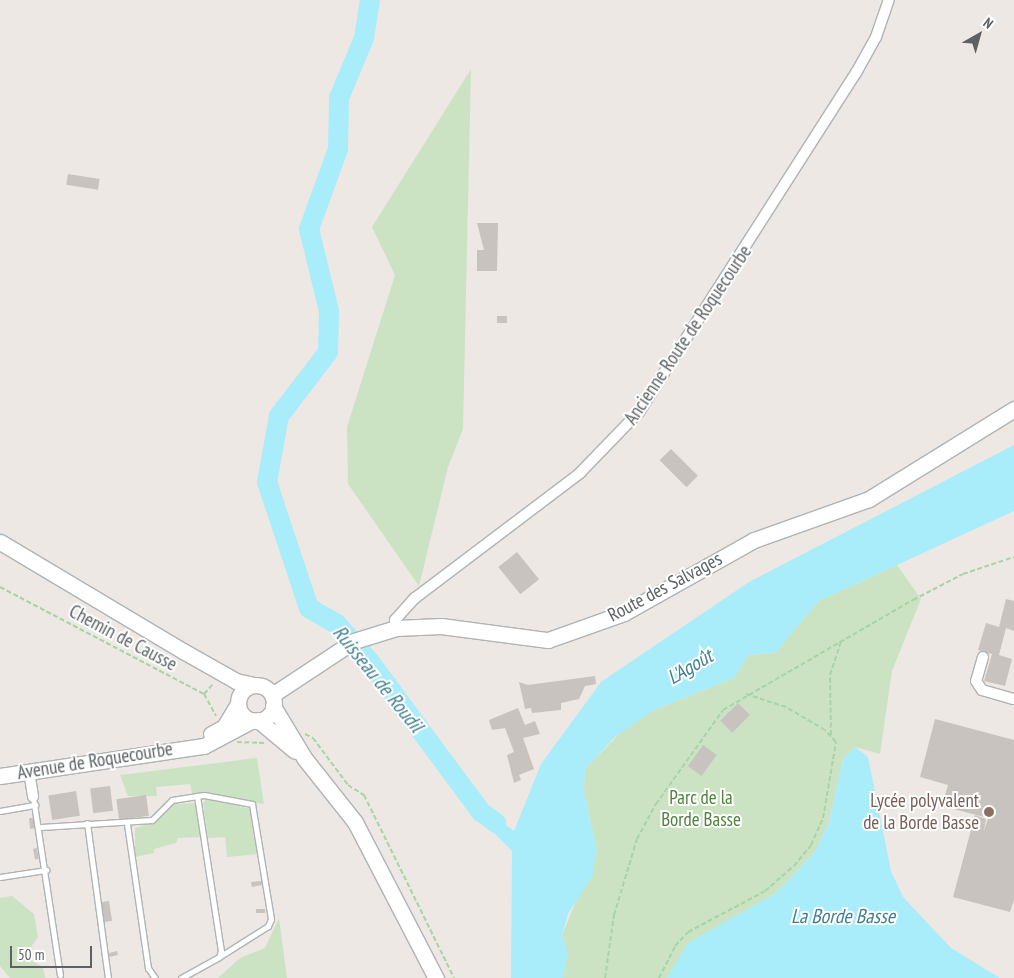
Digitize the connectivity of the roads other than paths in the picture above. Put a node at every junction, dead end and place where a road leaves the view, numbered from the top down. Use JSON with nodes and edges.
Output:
{"nodes":[{"id":1,"x":889,"y":0,"type":"edge"},
{"id":2,"x":1014,"y":409,"type":"edge"},
{"id":3,"x":0,"y":542,"type":"edge"},
{"id":4,"x":396,"y":628,"type":"junction"},
{"id":5,"x":182,"y":651,"type":"junction"},
{"id":6,"x":983,"y":656,"type":"dead end"},
{"id":7,"x":253,"y":685,"type":"junction"},
{"id":8,"x":1014,"y":699,"type":"edge"},
{"id":9,"x":273,"y":700,"type":"junction"},
{"id":10,"x":238,"y":703,"type":"junction"},
{"id":11,"x":256,"y":720,"type":"junction"},
{"id":12,"x":191,"y":747,"type":"junction"},
{"id":13,"x":305,"y":759,"type":"junction"},
{"id":14,"x":29,"y":771,"type":"junction"},
{"id":15,"x":0,"y":776,"type":"edge"},
{"id":16,"x":197,"y":796,"type":"junction"},
{"id":17,"x":34,"y":801,"type":"junction"},
{"id":18,"x":0,"y":811,"type":"edge"},
{"id":19,"x":87,"y":823,"type":"junction"},
{"id":20,"x":128,"y":824,"type":"junction"},
{"id":21,"x":41,"y":827,"type":"junction"},
{"id":22,"x":46,"y":870,"type":"junction"},
{"id":23,"x":0,"y":877,"type":"edge"},
{"id":24,"x":219,"y":957,"type":"junction"},
{"id":25,"x":60,"y":975,"type":"dead end"},
{"id":26,"x":108,"y":978,"type":"edge"},
{"id":27,"x":153,"y":978,"type":"edge"},
{"id":28,"x":181,"y":978,"type":"edge"},
{"id":29,"x":436,"y":978,"type":"edge"}],
"edges":[{"from":1,"to":4,"type":"street","name":"Ancienne Route de Roquecourbe"},
{"from":2,"to":4,"type":"main road","name":"Route des Salvages"},
{"from":3,"to":5,"type":"main road"},
{"from":4,"to":9,"type":"main road","name":"Route des Salvages"},
{"from":5,"to":7,"type":"main road"},
{"from":5,"to":10,"type":"main road"},
{"from":6,"to":8,"type":"street"},
{"from":7,"to":9,"type":"main road"},
{"from":7,"to":10,"type":"main road"},
{"from":9,"to":11,"type":"main road"},
{"from":9,"to":13,"type":"main road"},
{"from":10,"to":11,"type":"main road"},
{"from":10,"to":12,"type":"main road","name":"Avenue de Roquecourbe"},
{"from":11,"to":12,"type":"main road","name":"Avenue de Roquecourbe"},
{"from":11,"to":13,"type":"main road"},
{"from":12,"to":14,"type":"main road","name":"Avenue de Roquecourbe"},
{"from":13,"to":29,"type":"main road"},
{"from":14,"to":15,"type":"main road","name":"Avenue de Roquecourbe"},
{"from":14,"to":17,"type":"street"},
{"from":16,"to":20,"type":"lane"},
{"from":16,"to":24,"type":"lane"},
{"from":16,"to":24,"type":"lane"},
{"from":17,"to":18,"type":"lane"},
{"from":17,"to":21,"type":"lane"},
{"from":19,"to":20,"type":"lane"},
{"from":19,"to":21,"type":"lane"},
{"from":19,"to":26,"type":"lane"},
{"from":20,"to":27,"type":"lane"},
{"from":21,"to":22,"type":"lane"},
{"from":22,"to":23,"type":"lane"},
{"from":22,"to":25,"type":"lane"},
{"from":24,"to":28,"type":"lane"}]}
